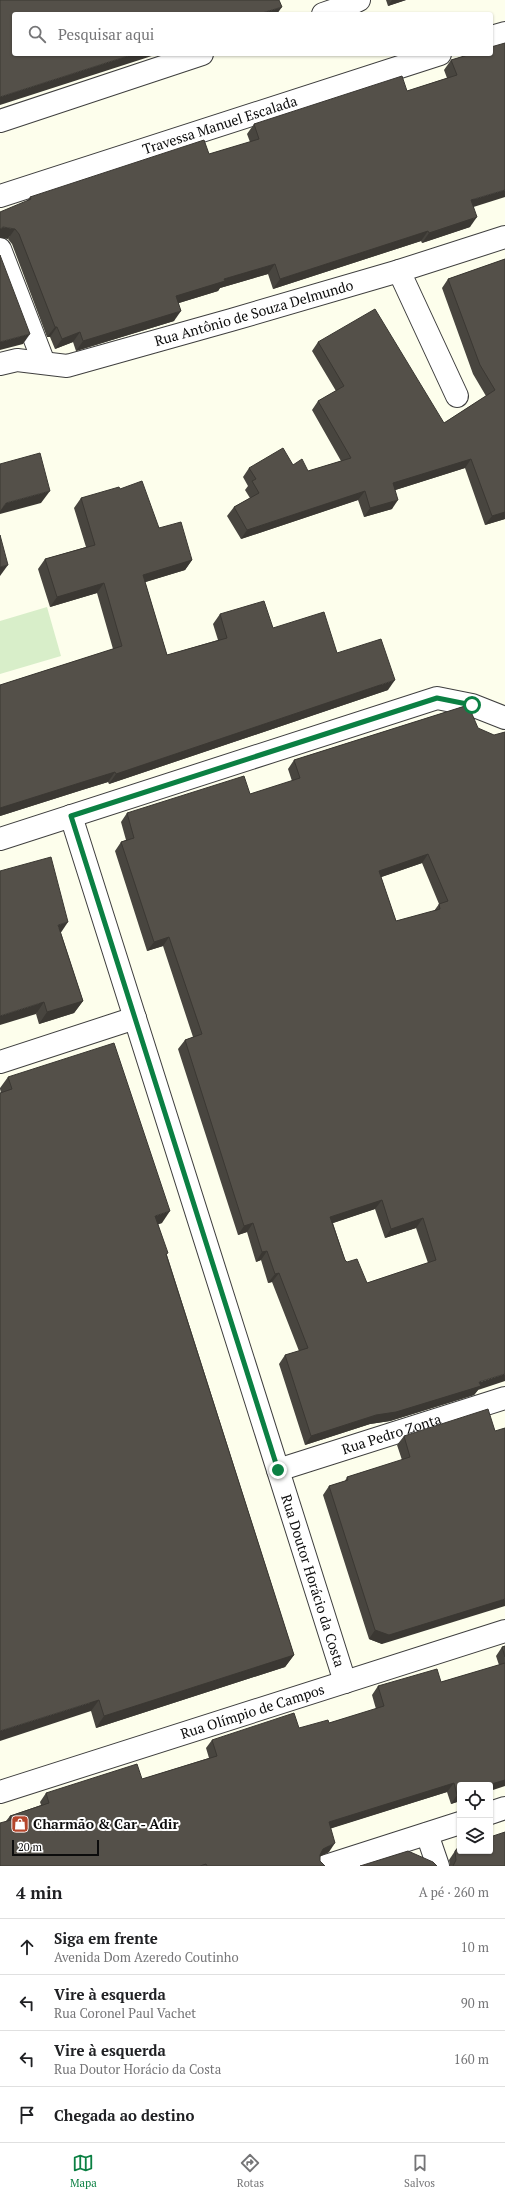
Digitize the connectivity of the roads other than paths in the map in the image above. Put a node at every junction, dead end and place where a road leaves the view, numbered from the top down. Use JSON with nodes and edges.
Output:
{"nodes":[{"id":1,"x":359,"y":0,"type":"edge"},
{"id":2,"x":330,"y":12,"type":"edge"},
{"id":3,"x":505,"y":33,"type":"edge"},
{"id":4,"x":493,"y":36,"type":"edge"},
{"id":5,"x":196,"y":56,"type":"edge"},
{"id":6,"x":434,"y":56,"type":"edge"},
{"id":7,"x":0,"y":121,"type":"edge"},
{"id":8,"x":0,"y":196,"type":"edge"},
{"id":9,"x":505,"y":237,"type":"edge"},
{"id":10,"x":0,"y":248,"type":"edge"},
{"id":11,"x":399,"y":271,"type":"junction"},
{"id":12,"x":44,"y":363,"type":"junction"},
{"id":13,"x":0,"y":364,"type":"edge"},
{"id":14,"x":457,"y":396,"type":"dead end"},
{"id":15,"x":505,"y":718,"type":"edge"},
{"id":16,"x":71,"y":816,"type":"junction"},
{"id":17,"x":0,"y":839,"type":"edge"},
{"id":18,"x":135,"y":1018,"type":"junction"},
{"id":19,"x":0,"y":1062,"type":"edge"},
{"id":20,"x":505,"y":1398,"type":"edge"},
{"id":21,"x":278,"y":1470,"type":"junction"},
{"id":22,"x":505,"y":1631,"type":"edge"},
{"id":23,"x":345,"y":1682,"type":"junction"},
{"id":24,"x":0,"y":1792,"type":"edge"},
{"id":25,"x":505,"y":1808,"type":"edge"},
{"id":26,"x":493,"y":1812,"type":"edge"},
{"id":27,"x":457,"y":1824,"type":"edge"},
{"id":28,"x":427,"y":1834,"type":"junction"},
{"id":29,"x":326,"y":1866,"type":"edge"},
{"id":30,"x":438,"y":1866,"type":"edge"}],
"edges":[{"from":1,"to":2,"type":"street"},
{"from":3,"to":4,"type":"street"},
{"from":5,"to":7,"type":"street"},
{"from":6,"to":8,"type":"street","name":"Travessa Manuel Escalada"},
{"from":9,"to":11,"type":"street","name":"Rua Antônio de Souza Delmundo"},
{"from":10,"to":12,"type":"street"},
{"from":11,"to":12,"type":"street","name":"Rua Antônio de Souza Delmundo"},
{"from":11,"to":14,"type":"street"},
{"from":12,"to":13,"type":"street","name":"Rua Antônio de Souza Delmundo"},
{"from":15,"to":16,"type":"street"},
{"from":16,"to":17,"type":"street"},
{"from":16,"to":18,"type":"street","name":"Rua Doutor Horácio da Costa"},
{"from":18,"to":19,"type":"street"},
{"from":18,"to":21,"type":"street","name":"Rua Doutor Horácio da Costa"},
{"from":20,"to":21,"type":"street","name":"Rua Pedro Zonta"},
{"from":21,"to":23,"type":"street","name":"Rua Doutor Horácio da Costa"},
{"from":22,"to":23,"type":"street","name":"Rua Olímpio de Campos"},
{"from":23,"to":24,"type":"street","name":"Rua Olímpio de Campos"},
{"from":25,"to":26,"type":"street"},
{"from":27,"to":28,"type":"street"},
{"from":28,"to":29,"type":"street"},
{"from":28,"to":30,"type":"street"}]}
